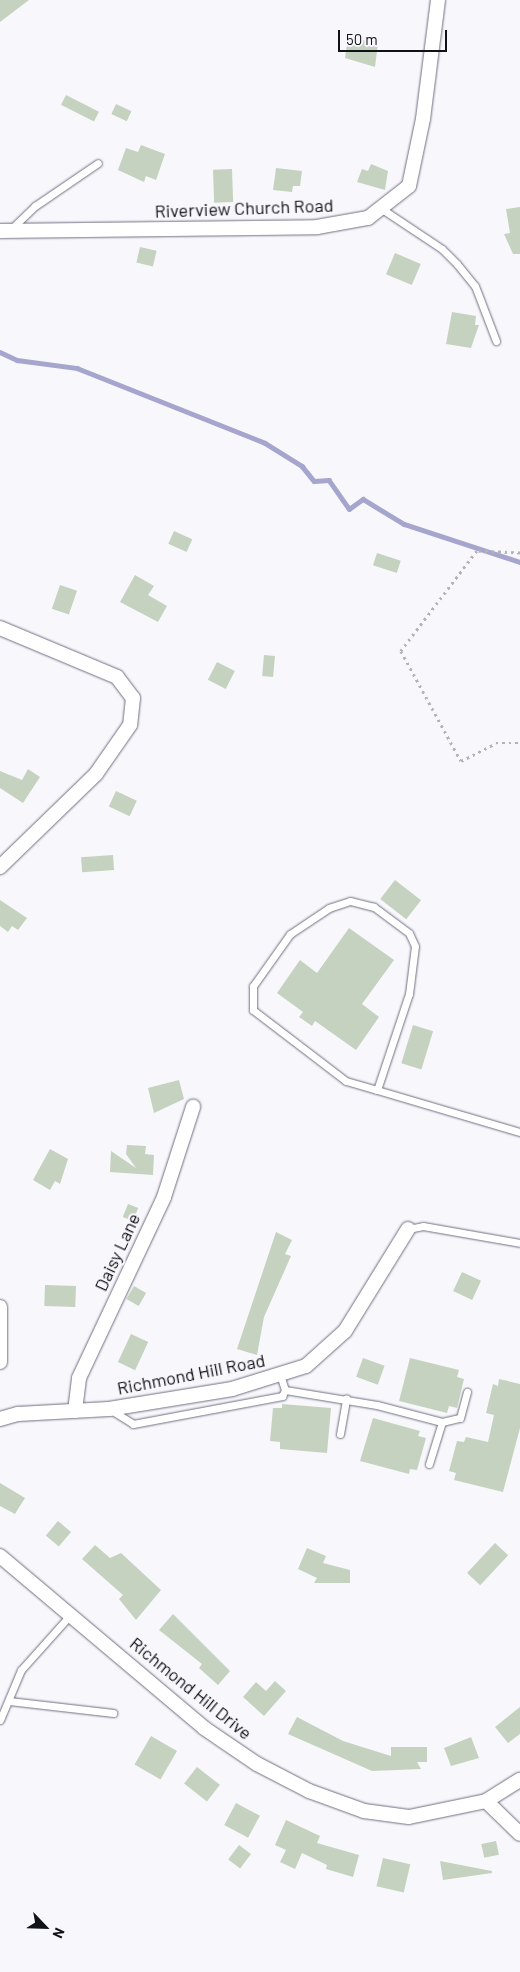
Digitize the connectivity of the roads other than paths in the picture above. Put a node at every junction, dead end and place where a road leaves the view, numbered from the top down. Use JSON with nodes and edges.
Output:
{"nodes":[{"id":1,"x":438,"y":0,"type":"edge"},
{"id":2,"x":98,"y":163,"type":"dead end"},
{"id":3,"x":382,"y":209,"type":"junction"},
{"id":4,"x":3,"y":229,"type":"edge"},
{"id":5,"x":496,"y":341,"type":"dead end"},
{"id":6,"x":0,"y":628,"type":"edge"},
{"id":7,"x":0,"y":867,"type":"edge"},
{"id":8,"x":377,"y":1090,"type":"junction"},
{"id":9,"x":193,"y":1107,"type":"dead end"},
{"id":10,"x":520,"y":1132,"type":"edge"},
{"id":11,"x":408,"y":1229,"type":"joint"},
{"id":12,"x":520,"y":1244,"type":"edge"},
{"id":13,"x":0,"y":1307,"type":"edge"},
{"id":14,"x":0,"y":1362,"type":"edge"},
{"id":15,"x":280,"y":1375,"type":"junction"},
{"id":16,"x":285,"y":1390,"type":"junction"},
{"id":17,"x":467,"y":1392,"type":"dead end"},
{"id":18,"x":346,"y":1399,"type":"junction"},
{"id":19,"x":109,"y":1409,"type":"junction"},
{"id":20,"x":74,"y":1411,"type":"junction"},
{"id":21,"x":0,"y":1419,"type":"edge"},
{"id":22,"x":442,"y":1422,"type":"junction"},
{"id":23,"x":340,"y":1434,"type":"dead end"},
{"id":24,"x":430,"y":1464,"type":"dead end"},
{"id":25,"x":0,"y":1556,"type":"edge"},
{"id":26,"x":71,"y":1613,"type":"junction"},
{"id":27,"x":9,"y":1701,"type":"junction"},
{"id":28,"x":113,"y":1712,"type":"dead end"},
{"id":29,"x":0,"y":1720,"type":"edge"},
{"id":30,"x":520,"y":1780,"type":"edge"},
{"id":31,"x":486,"y":1801,"type":"junction"},
{"id":32,"x":520,"y":1834,"type":"edge"}],
"edges":[{"from":1,"to":3,"type":"street","name":"Riverview Church Road"},
{"from":2,"to":4,"type":"lane"},
{"from":3,"to":4,"type":"street","name":"Riverview Church Road"},
{"from":3,"to":5,"type":"lane"},
{"from":6,"to":7,"type":"street"},
{"from":8,"to":8,"type":"lane"},
{"from":8,"to":10,"type":"lane"},
{"from":9,"to":20,"type":"street","name":"Daisy Lane"},
{"from":11,"to":12,"type":"lane"},
{"from":11,"to":15,"type":"street","name":"Richmond Hill Road"},
{"from":13,"to":14,"type":"street"},
{"from":15,"to":16,"type":"lane"},
{"from":15,"to":19,"type":"street","name":"Richmond Hill Road"},
{"from":16,"to":18,"type":"lane"},
{"from":16,"to":19,"type":"lane"},
{"from":17,"to":22,"type":"lane"},
{"from":18,"to":22,"type":"lane"},
{"from":18,"to":23,"type":"lane"},
{"from":19,"to":20,"type":"street","name":"Richmond Hill Road"},
{"from":20,"to":21,"type":"street","name":"Richmond Hill Road"},
{"from":22,"to":24,"type":"lane"},
{"from":25,"to":26,"type":"street","name":"Richmond Hill Drive"},
{"from":26,"to":27,"type":"lane"},
{"from":26,"to":31,"type":"street","name":"Richmond Hill Drive"},
{"from":27,"to":28,"type":"lane"},
{"from":27,"to":29,"type":"lane"},
{"from":30,"to":31,"type":"street","name":"Richmond Hill Drive"},
{"from":31,"to":32,"type":"street"}]}
